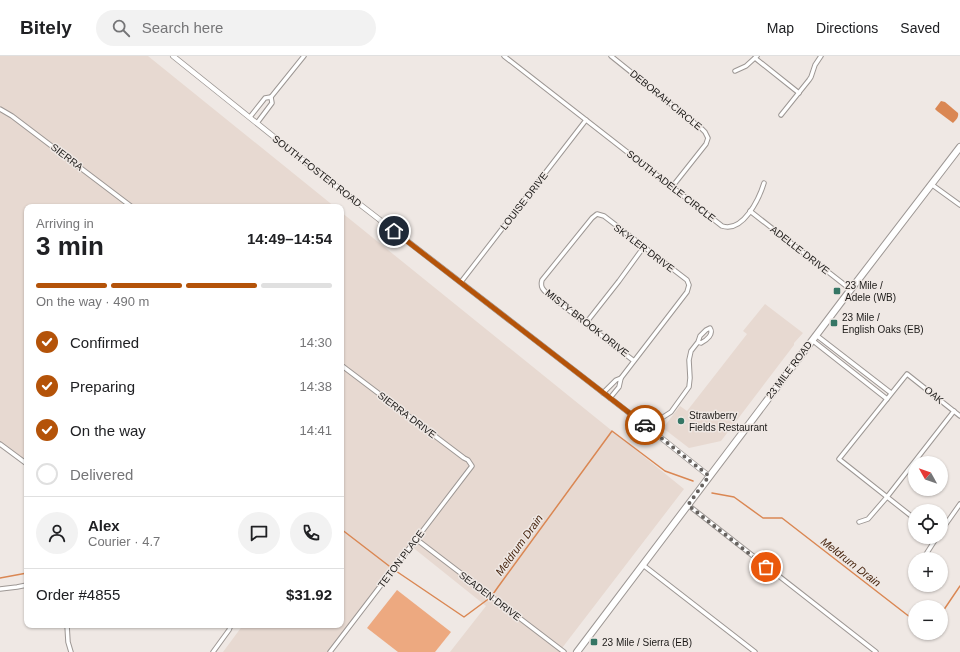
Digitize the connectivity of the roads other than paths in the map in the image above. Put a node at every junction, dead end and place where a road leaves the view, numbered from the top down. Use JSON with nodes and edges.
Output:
{"nodes":[{"id":1,"x":173,"y":56,"type":"edge"},
{"id":2,"x":304,"y":56,"type":"edge"},
{"id":3,"x":504,"y":56,"type":"edge"},
{"id":4,"x":610,"y":56,"type":"edge"},
{"id":5,"x":821,"y":56,"type":"edge"},
{"id":6,"x":756,"y":57,"type":"edge"},
{"id":7,"x":735,"y":71,"type":"dead end"},
{"id":8,"x":798,"y":93,"type":"junction"},
{"id":9,"x":271,"y":97,"type":"junction"},
{"id":10,"x":0,"y":110,"type":"edge"},
{"id":11,"x":781,"y":115,"type":"dead end"},
{"id":12,"x":250,"y":117,"type":"junction"},
{"id":13,"x":586,"y":120,"type":"junction"},
{"id":14,"x":257,"y":123,"type":"junction"},
{"id":15,"x":960,"y":147,"type":"edge"},
{"id":16,"x":764,"y":183,"type":"dead end"},
{"id":17,"x":931,"y":184,"type":"junction"},
{"id":18,"x":672,"y":187,"type":"junction"},
{"id":19,"x":128,"y":204,"type":"edge"},
{"id":20,"x":960,"y":205,"type":"edge"},
{"id":21,"x":750,"y":211,"type":"junction"},
{"id":22,"x":644,"y":248,"type":"junction"},
{"id":23,"x":461,"y":282,"type":"junction"},
{"id":24,"x":541,"y":284,"type":"joint"},
{"id":25,"x":850,"y":289,"type":"junction"},
{"id":26,"x":586,"y":323,"type":"junction"},
{"id":27,"x":814,"y":338,"type":"junction"},
{"id":28,"x":698,"y":342,"type":"junction"},
{"id":29,"x":634,"y":361,"type":"junction"},
{"id":30,"x":344,"y":367,"type":"edge"},
{"id":31,"x":621,"y":378,"type":"junction"},
{"id":32,"x":604,"y":393,"type":"junction"},
{"id":33,"x":891,"y":393,"type":"junction"},
{"id":34,"x":610,"y":398,"type":"junction"},
{"id":35,"x":887,"y":398,"type":"junction"},
{"id":36,"x":954,"y":411,"type":"junction"},
{"id":37,"x":960,"y":416,"type":"edge"},
{"id":38,"x":650,"y":429,"type":"junction"},
{"id":39,"x":0,"y":444,"type":"edge"},
{"id":40,"x":24,"y":462,"type":"edge"},
{"id":41,"x":472,"y":466,"type":"joint"},
{"id":42,"x":709,"y":476,"type":"junction"},
{"id":43,"x":886,"y":497,"type":"junction"},
{"id":44,"x":960,"y":504,"type":"edge"},
{"id":45,"x":688,"y":505,"type":"junction"},
{"id":46,"x":908,"y":514,"type":"edge"},
{"id":47,"x":948,"y":521,"type":"edge"},
{"id":48,"x":859,"y":522,"type":"dead end"},
{"id":49,"x":416,"y":539,"type":"junction"},
{"id":50,"x":643,"y":565,"type":"junction"},
{"id":51,"x":24,"y":586,"type":"edge"},
{"id":52,"x":0,"y":589,"type":"edge"},
{"id":53,"x":67,"y":628,"type":"edge"},
{"id":54,"x":230,"y":628,"type":"edge"},
{"id":55,"x":70,"y":652,"type":"edge"},
{"id":56,"x":213,"y":652,"type":"edge"},
{"id":57,"x":330,"y":652,"type":"edge"},
{"id":58,"x":564,"y":652,"type":"edge"},
{"id":59,"x":577,"y":652,"type":"edge"},
{"id":60,"x":755,"y":652,"type":"edge"},
{"id":61,"x":876,"y":652,"type":"edge"}],
"edges":[{"from":1,"to":12,"type":"street","name":"SOUTH FOSTER ROAD"},
{"from":2,"to":9,"type":"street"},
{"from":3,"to":13,"type":"street","name":"SOUTH ADELE CIRCLE"},
{"from":4,"to":18,"type":"street","name":"DEBORAH CIRCLE"},
{"from":5,"to":8,"type":"street"},
{"from":6,"to":7,"type":"street"},
{"from":6,"to":8,"type":"street"},
{"from":8,"to":11,"type":"street"},
{"from":9,"to":12,"type":"street"},
{"from":9,"to":14,"type":"street"},
{"from":10,"to":19,"type":"street","name":"SIERRA"},
{"from":12,"to":14,"type":"street","name":"SOUTH FOSTER ROAD"},
{"from":13,"to":18,"type":"street","name":"SOUTH ADELE CIRCLE"},
{"from":13,"to":23,"type":"street","name":"LOUISE DRIVE"},
{"from":14,"to":23,"type":"street","name":"SOUTH FOSTER ROAD"},
{"from":15,"to":17,"type":"main road","name":"23 MILE ROAD"},
{"from":16,"to":21,"type":"street","name":"SOUTH ADELE CIRCLE"},
{"from":17,"to":20,"type":"street"},
{"from":17,"to":25,"type":"main road","name":"23 MILE ROAD"},
{"from":18,"to":21,"type":"street","name":"SOUTH ADELE CIRCLE"},
{"from":21,"to":25,"type":"street","name":"ADELLE DRIVE"},
{"from":22,"to":24,"type":"street","name":"SKYLER DRIVE"},
{"from":22,"to":26,"type":"street"},
{"from":22,"to":29,"type":"street","name":"SKYLER DRIVE"},
{"from":23,"to":32,"type":"street","name":"SOUTH FOSTER ROAD"},
{"from":24,"to":26,"type":"street","name":"MISTY BROOK DRIVE"},
{"from":25,"to":27,"type":"main road","name":"23 MILE ROAD"},
{"from":26,"to":29,"type":"street","name":"MISTY BROOK DRIVE"},
{"from":27,"to":33,"type":"street"},
{"from":27,"to":35,"type":"street"},
{"from":27,"to":42,"type":"main road","name":"23 MILE ROAD"},
{"from":28,"to":28,"type":"street"},
{"from":28,"to":38,"type":"street"},
{"from":29,"to":31,"type":"street"},
{"from":30,"to":41,"type":"street","name":"SIERRA DRIVE"},
{"from":31,"to":32,"type":"street"},
{"from":31,"to":34,"type":"street"},
{"from":32,"to":34,"type":"street","name":"SOUTH FOSTER ROAD"},
{"from":33,"to":35,"type":"street"},
{"from":33,"to":36,"type":"street","name":"OAK"},
{"from":34,"to":38,"type":"street","name":"SOUTH FOSTER ROAD"},
{"from":35,"to":43,"type":"street"},
{"from":36,"to":37,"type":"street","name":"OAK"},
{"from":36,"to":43,"type":"street"},
{"from":38,"to":42,"type":"street","name":"SOUTH FOSTER ROAD"},
{"from":39,"to":40,"type":"street"},
{"from":41,"to":49,"type":"street","name":"TETON PLACE"},
{"from":42,"to":45,"type":"main road","name":"23 MILE ROAD"},
{"from":43,"to":46,"type":"street"},
{"from":43,"to":48,"type":"street"},
{"from":44,"to":47,"type":"street"},
{"from":45,"to":50,"type":"main road","name":"23 MILE ROAD"},
{"from":45,"to":61,"type":"street"},
{"from":49,"to":57,"type":"street","name":"TETON PLACE"},
{"from":49,"to":58,"type":"street","name":"SEADEN DRIVE"},
{"from":50,"to":59,"type":"main road","name":"23 MILE ROAD"},
{"from":50,"to":60,"type":"street"},
{"from":51,"to":52,"type":"street"},
{"from":53,"to":55,"type":"street"},
{"from":54,"to":56,"type":"street"}]}
